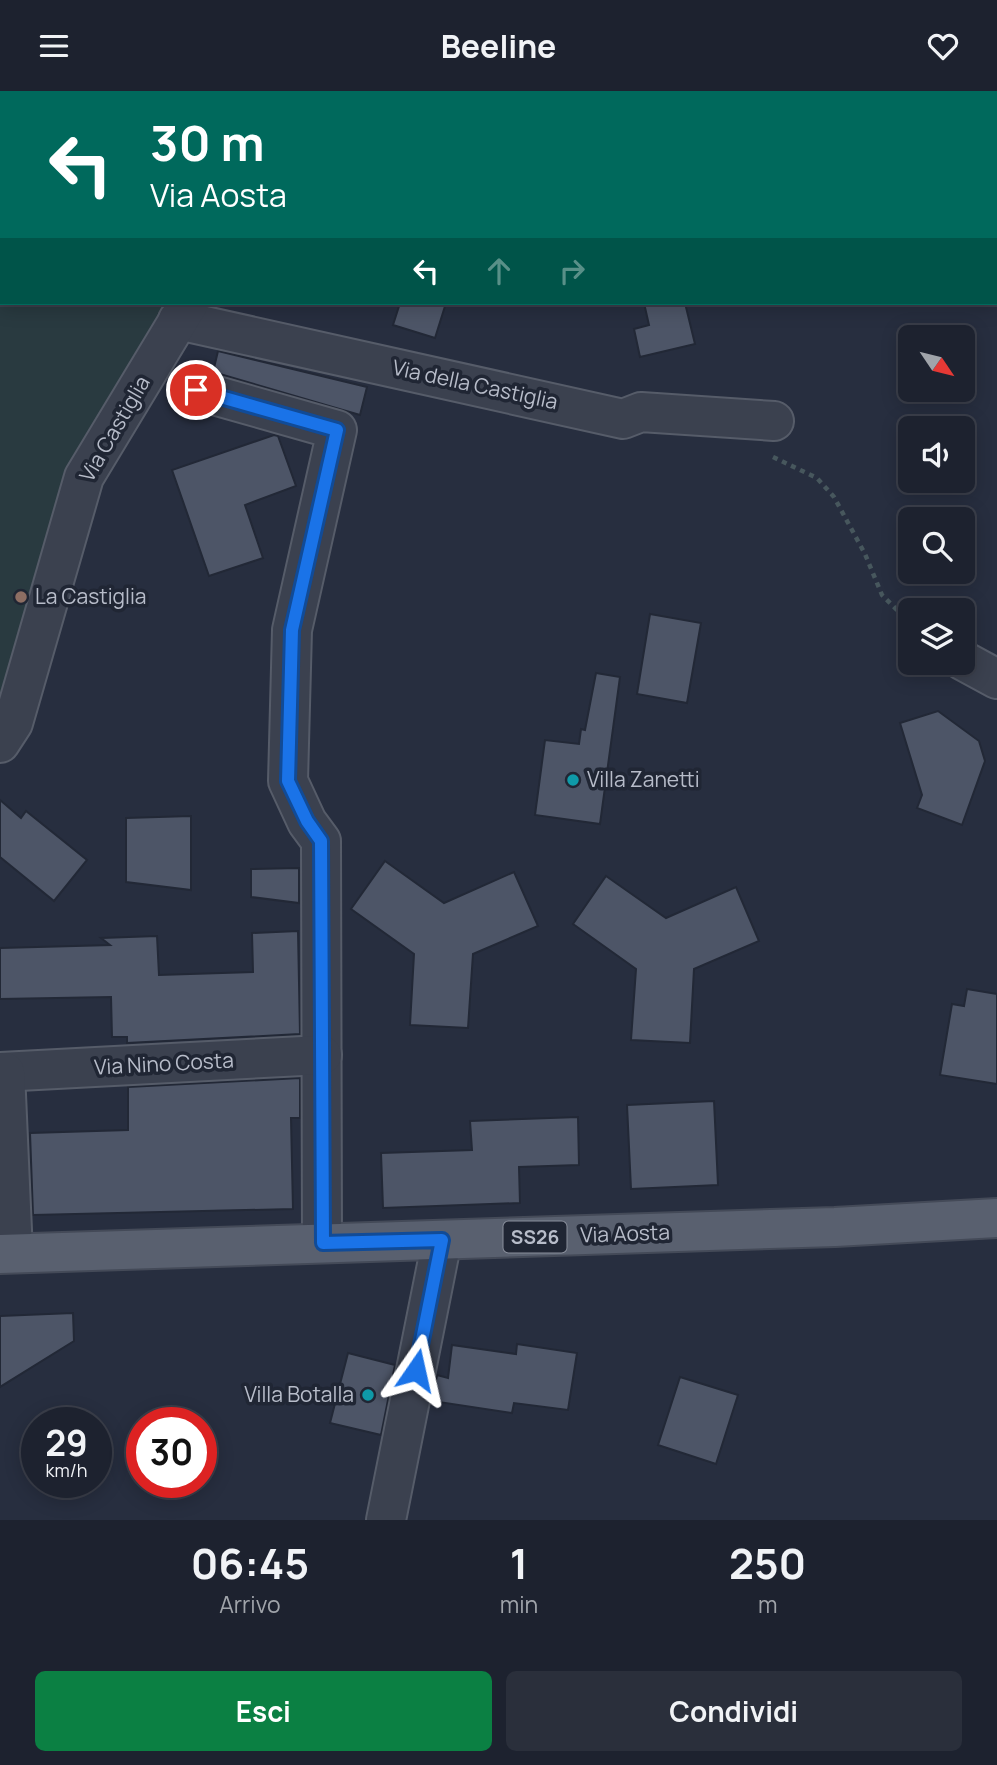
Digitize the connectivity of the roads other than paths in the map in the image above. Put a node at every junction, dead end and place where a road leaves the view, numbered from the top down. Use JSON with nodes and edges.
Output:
{"nodes":[{"id":1,"x":183,"y":311,"type":"edge"},
{"id":2,"x":196,"y":390,"type":"dead end"},
{"id":3,"x":768,"y":437,"type":"road end"},
{"id":4,"x":975,"y":667,"type":"edge"},
{"id":5,"x":997,"y":679,"type":"edge"},
{"id":6,"x":0,"y":743,"type":"edge"},
{"id":7,"x":322,"y":1055,"type":"junction"},
{"id":8,"x":3,"y":1072,"type":"edge"},
{"id":9,"x":997,"y":1218,"type":"edge"},
{"id":10,"x":442,"y":1240,"type":"junction"},
{"id":11,"x":323,"y":1243,"type":"junction"},
{"id":12,"x":6,"y":1254,"type":"edge"},
{"id":13,"x":386,"y":1520,"type":"edge"}],
"edges":[{"from":1,"to":3,"type":"street","name":"Via della Castiglia"},
{"from":1,"to":6,"type":"street","name":"Via Castiglia"},
{"from":2,"to":7,"type":"street"},
{"from":4,"to":5,"type":"street"},
{"from":7,"to":8,"type":"street","name":"Via Nino Costa"},
{"from":7,"to":11,"type":"street"},
{"from":8,"to":12,"type":"street","name":"Via Nino Costa"},
{"from":9,"to":10,"type":"main road","name":"Via Aosta","number":"SS26"},
{"from":10,"to":11,"type":"main road","name":"Via Aosta","number":"SS26"},
{"from":10,"to":13,"type":"street"},
{"from":11,"to":12,"type":"main road","name":"Via Aosta","number":"SS26"}]}
